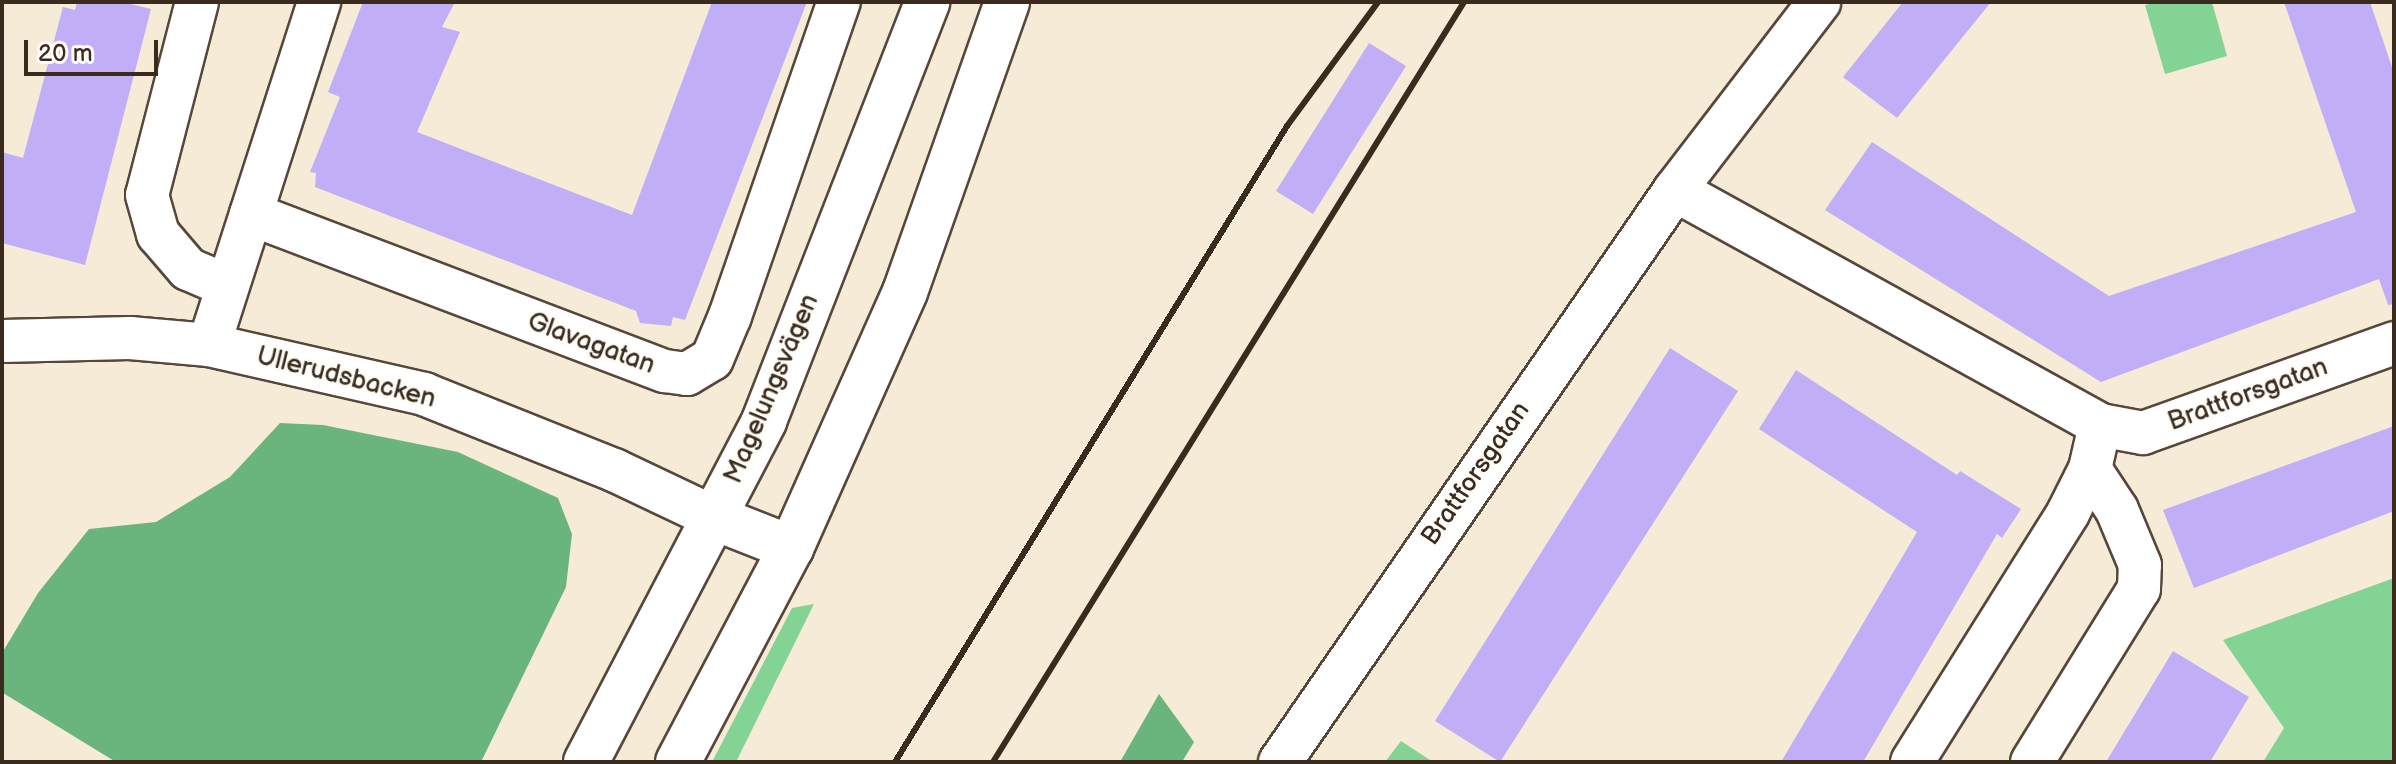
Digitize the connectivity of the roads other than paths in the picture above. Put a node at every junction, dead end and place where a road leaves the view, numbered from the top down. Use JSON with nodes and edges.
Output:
{"nodes":[{"id":1,"x":197,"y":2,"type":"edge"},
{"id":2,"x":319,"y":2,"type":"edge"},
{"id":3,"x":839,"y":2,"type":"edge"},
{"id":4,"x":927,"y":2,"type":"edge"},
{"id":5,"x":1007,"y":2,"type":"edge"},
{"id":6,"x":1819,"y":2,"type":"edge"},
{"id":7,"x":1675,"y":190,"type":"junction"},
{"id":8,"x":251,"y":214,"type":"junction"},
{"id":9,"x":228,"y":286,"type":"junction"},
{"id":10,"x":2,"y":341,"type":"edge"},
{"id":11,"x":2394,"y":343,"type":"edge"},
{"id":12,"x":209,"y":345,"type":"junction"},
{"id":13,"x":2100,"y":425,"type":"junction"},
{"id":14,"x":2090,"y":469,"type":"junction"},
{"id":15,"x":715,"y":518,"type":"junction"},
{"id":16,"x":791,"y":548,"type":"junction"},
{"id":17,"x":586,"y":762,"type":"edge"},
{"id":18,"x":678,"y":762,"type":"edge"},
{"id":19,"x":1280,"y":762,"type":"edge"},
{"id":20,"x":1912,"y":762,"type":"edge"},
{"id":21,"x":2032,"y":762,"type":"edge"}],
"edges":[{"from":1,"to":9,"type":"street"},
{"from":2,"to":8,"type":"street"},
{"from":3,"to":8,"type":"street","name":"Glavagatan"},
{"from":4,"to":15,"type":"main road","name":"Magelungsvägen"},
{"from":5,"to":16,"type":"main road"},
{"from":6,"to":7,"type":"street","name":"Brattforsgatan"},
{"from":7,"to":13,"type":"street","name":"Brattforsgatan"},
{"from":7,"to":19,"type":"street","name":"Brattforsgatan"},
{"from":8,"to":9,"type":"street"},
{"from":9,"to":12,"type":"street"},
{"from":10,"to":12,"type":"street","name":"Ullerudsbacken"},
{"from":11,"to":13,"type":"street","name":"Brattforsgatan"},
{"from":12,"to":15,"type":"street","name":"Ullerudsbacken"},
{"from":13,"to":14,"type":"street"},
{"from":14,"to":20,"type":"street"},
{"from":14,"to":21,"type":"street"},
{"from":15,"to":16,"type":"main road"},
{"from":15,"to":17,"type":"main road","name":"Magelungsvägen"},
{"from":16,"to":18,"type":"main road"}]}
